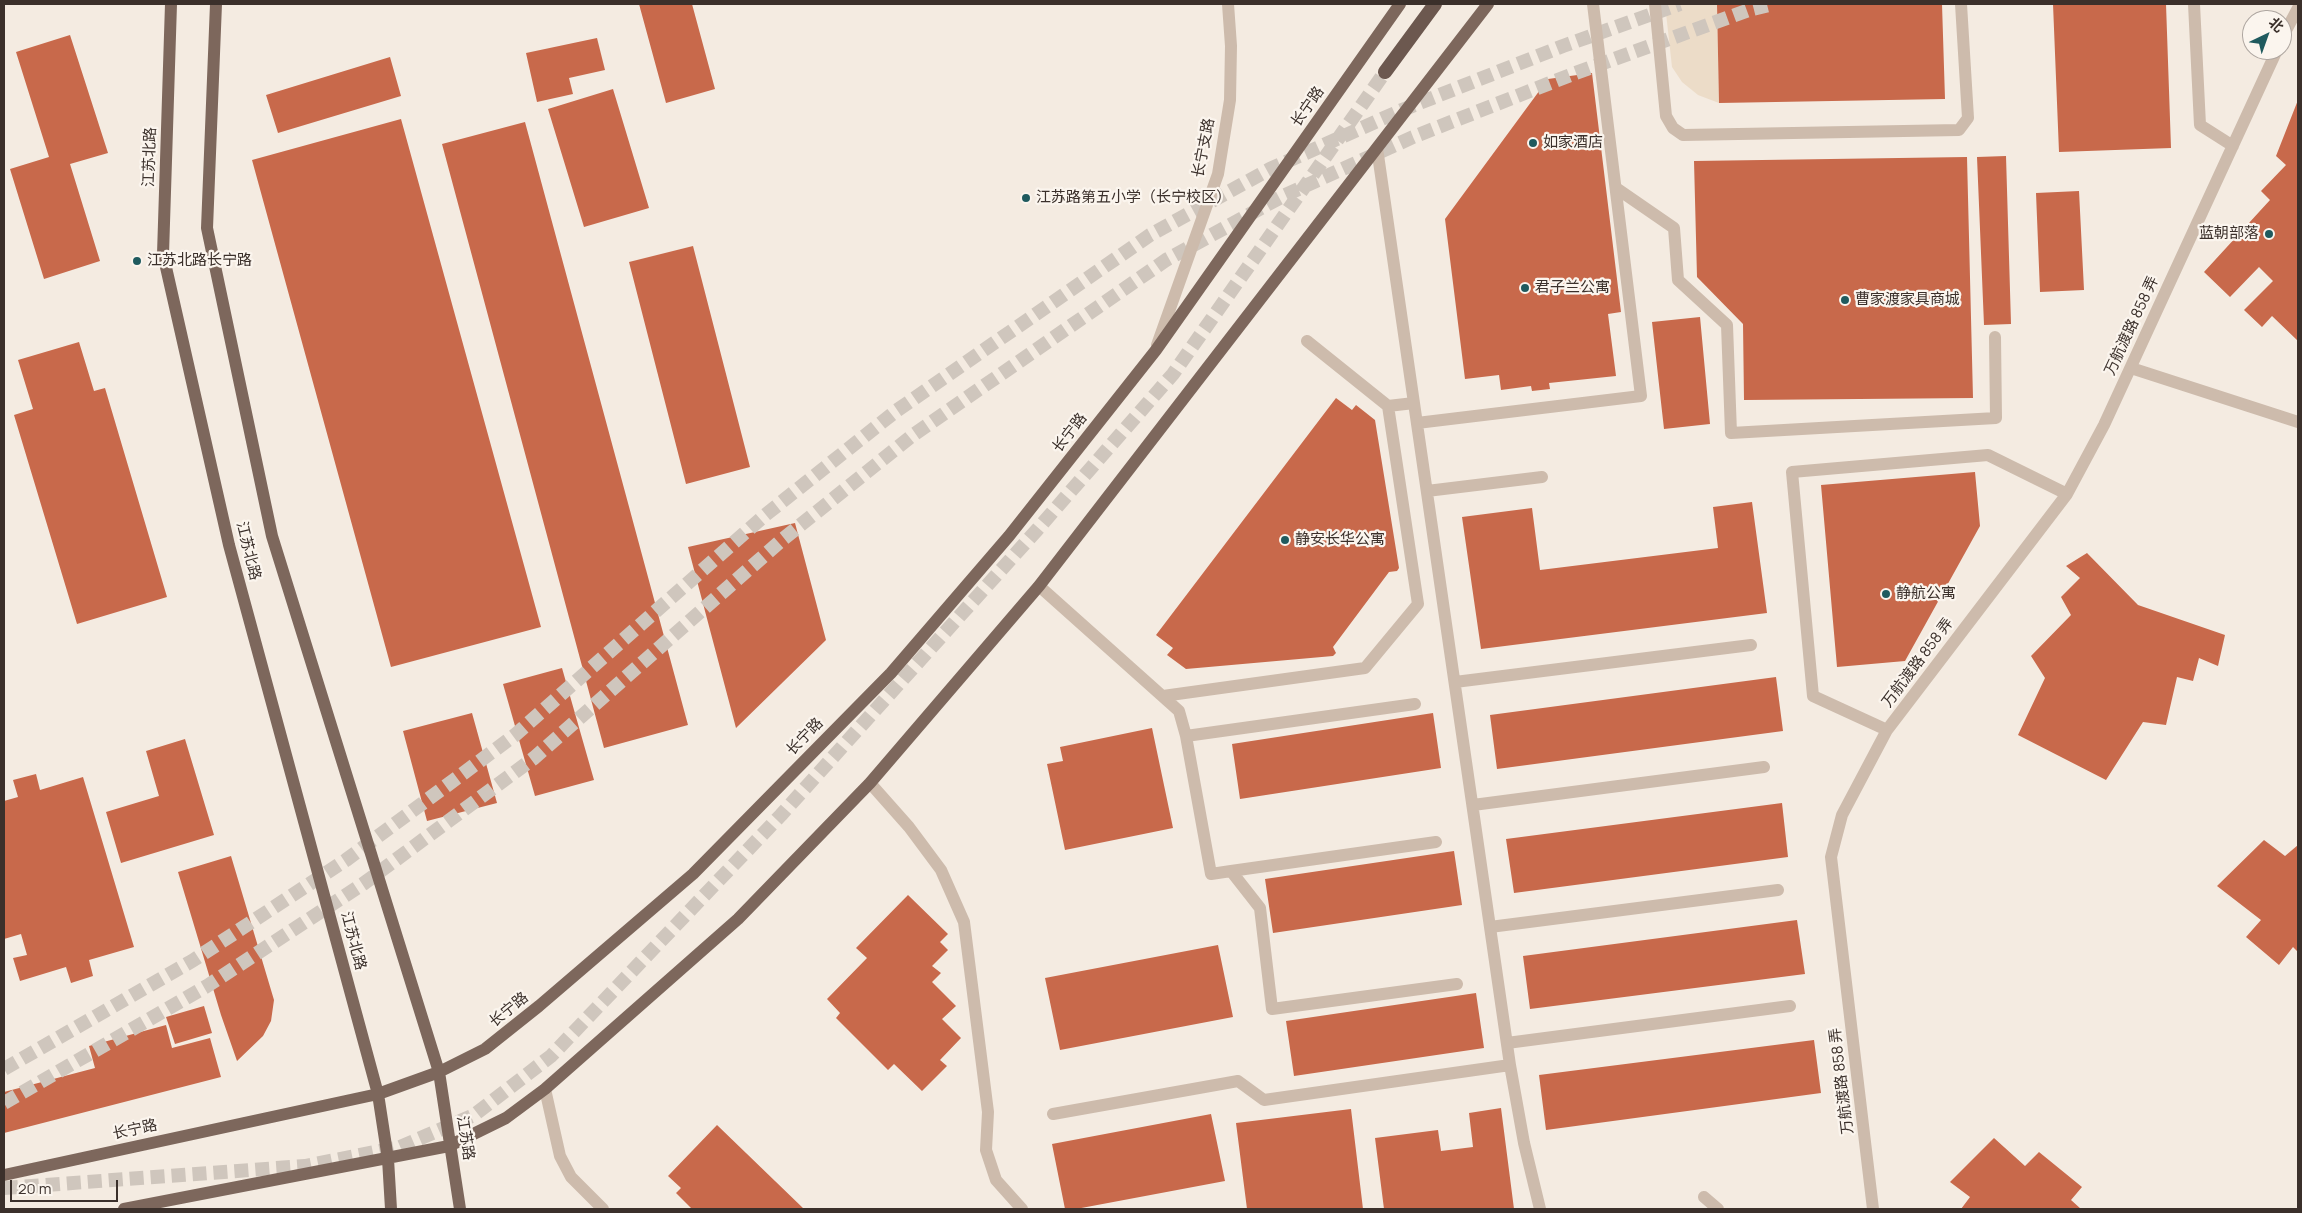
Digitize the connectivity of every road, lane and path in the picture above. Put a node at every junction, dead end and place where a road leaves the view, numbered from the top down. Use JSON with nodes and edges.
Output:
{"nodes":[{"id":1,"x":171,"y":4,"type":"edge"},
{"id":2,"x":216,"y":4,"type":"edge"},
{"id":3,"x":1228,"y":4,"type":"edge"},
{"id":4,"x":1400,"y":4,"type":"edge"},
{"id":5,"x":1435,"y":4,"type":"edge"},
{"id":6,"x":1488,"y":4,"type":"edge"},
{"id":7,"x":1593,"y":4,"type":"edge"},
{"id":8,"x":1655,"y":4,"type":"edge"},
{"id":9,"x":1962,"y":4,"type":"edge"},
{"id":10,"x":2194,"y":4,"type":"edge"},
{"id":11,"x":2298,"y":8,"type":"edge"},
{"id":12,"x":2292,"y":19,"type":"edge"},
{"id":13,"x":2272,"y":60,"type":"edge"},
{"id":14,"x":1386,"y":72,"type":"tunnel mouth"},
{"id":15,"x":2233,"y":146,"type":"junction"},
{"id":16,"x":1377,"y":148,"type":"junction"},
{"id":17,"x":1616,"y":188,"type":"junction"},
{"id":18,"x":1995,"y":337,"type":"dead end"},
{"id":19,"x":1307,"y":341,"type":"dead end"},
{"id":20,"x":1156,"y":350,"type":"junction"},
{"id":21,"x":2131,"y":368,"type":"junction"},
{"id":22,"x":1414,"y":403,"type":"junction"},
{"id":23,"x":1388,"y":406,"type":"junction"},
{"id":24,"x":2298,"y":422,"type":"edge"},
{"id":25,"x":1417,"y":423,"type":"junction"},
{"id":26,"x":1542,"y":477,"type":"dead end"},
{"id":27,"x":1427,"y":491,"type":"junction"},
{"id":28,"x":2067,"y":494,"type":"junction"},
{"id":29,"x":1039,"y":586,"type":"junction"},
{"id":30,"x":1751,"y":645,"type":"dead end"},
{"id":31,"x":1455,"y":682,"type":"junction"},
{"id":32,"x":1163,"y":696,"type":"junction"},
{"id":33,"x":1415,"y":704,"type":"dead end"},
{"id":34,"x":1887,"y":730,"type":"junction"},
{"id":35,"x":1186,"y":736,"type":"junction"},
{"id":36,"x":1764,"y":767,"type":"dead end"},
{"id":37,"x":870,"y":783,"type":"junction"},
{"id":38,"x":1473,"y":805,"type":"junction"},
{"id":39,"x":1436,"y":842,"type":"dead end"},
{"id":40,"x":1231,"y":871,"type":"junction"},
{"id":41,"x":1778,"y":890,"type":"dead end"},
{"id":42,"x":1490,"y":927,"type":"junction"},
{"id":43,"x":1457,"y":984,"type":"dead end"},
{"id":44,"x":1790,"y":1006,"type":"dead end"},
{"id":45,"x":1508,"y":1043,"type":"junction"},
{"id":46,"x":1510,"y":1065,"type":"junction"},
{"id":47,"x":439,"y":1072,"type":"junction"},
{"id":48,"x":545,"y":1089,"type":"junction"},
{"id":49,"x":378,"y":1094,"type":"junction"},
{"id":50,"x":1053,"y":1114,"type":"dead end"},
{"id":51,"x":449,"y":1146,"type":"junction"},
{"id":52,"x":388,"y":1159,"type":"junction"},
{"id":53,"x":4,"y":1174,"type":"edge"},
{"id":54,"x":1704,"y":1197,"type":"dead end"},
{"id":55,"x":124,"y":1209,"type":"edge"},
{"id":56,"x":391,"y":1209,"type":"edge"},
{"id":57,"x":460,"y":1209,"type":"edge"},
{"id":58,"x":603,"y":1209,"type":"edge"},
{"id":59,"x":1022,"y":1209,"type":"edge"},
{"id":60,"x":1540,"y":1209,"type":"edge"},
{"id":61,"x":1718,"y":1209,"type":"edge"},
{"id":62,"x":1873,"y":1209,"type":"edge"}],
"edges":[{"from":1,"to":49,"type":"main road","name":"江苏北路"},
{"from":2,"to":47,"type":"main road","name":"江苏北路"},
{"from":3,"to":20,"type":"street","name":"长宁支路"},
{"from":4,"to":20,"type":"main road","name":"长宁路"},
{"from":5,"to":14,"type":"highway"},
{"from":6,"to":16,"type":"main road"},
{"from":7,"to":17,"type":"street"},
{"from":8,"to":9,"type":"street"},
{"from":10,"to":15,"type":"street"},
{"from":11,"to":12,"type":"street"},
{"from":13,"to":15,"type":"street","name":"万航渡路 858 弄"},
{"from":15,"to":21,"type":"street","name":"万航渡路 858 弄"},
{"from":16,"to":22,"type":"street"},
{"from":16,"to":29,"type":"main road"},
{"from":17,"to":18,"type":"street"},
{"from":17,"to":25,"type":"street"},
{"from":19,"to":23,"type":"street"},
{"from":20,"to":47,"type":"main road","name":"长宁路"},
{"from":21,"to":24,"type":"street"},
{"from":21,"to":28,"type":"street","name":"万航渡路 858 弄"},
{"from":22,"to":23,"type":"street"},
{"from":22,"to":25,"type":"street"},
{"from":23,"to":32,"type":"street"},
{"from":25,"to":27,"type":"street"},
{"from":26,"to":27,"type":"street"},
{"from":27,"to":31,"type":"street"},
{"from":28,"to":34,"type":"street","name":"万航渡路 858 弄"},
{"from":28,"to":34,"type":"street"},
{"from":29,"to":32,"type":"street"},
{"from":29,"to":37,"type":"main road"},
{"from":30,"to":31,"type":"street"},
{"from":31,"to":38,"type":"street"},
{"from":32,"to":35,"type":"street"},
{"from":33,"to":35,"type":"street"},
{"from":34,"to":62,"type":"street","name":"万航渡路 858 弄"},
{"from":35,"to":40,"type":"street"},
{"from":36,"to":38,"type":"street"},
{"from":37,"to":48,"type":"main road"},
{"from":37,"to":59,"type":"street"},
{"from":38,"to":42,"type":"street"},
{"from":39,"to":40,"type":"street"},
{"from":40,"to":43,"type":"street"},
{"from":41,"to":42,"type":"street"},
{"from":42,"to":45,"type":"street"},
{"from":44,"to":45,"type":"street"},
{"from":45,"to":46,"type":"street"},
{"from":46,"to":50,"type":"street"},
{"from":46,"to":60,"type":"street"},
{"from":47,"to":49,"type":"main road","name":"长宁路"},
{"from":47,"to":51,"type":"main road","name":"江苏路"},
{"from":48,"to":51,"type":"main road"},
{"from":48,"to":58,"type":"street"},
{"from":49,"to":52,"type":"main road"},
{"from":49,"to":53,"type":"main road","name":"长宁路"},
{"from":51,"to":52,"type":"main road"},
{"from":51,"to":57,"type":"main road","name":"江苏路"},
{"from":52,"to":55,"type":"main road"},
{"from":52,"to":56,"type":"main road"},
{"from":54,"to":61,"type":"street"}]}
